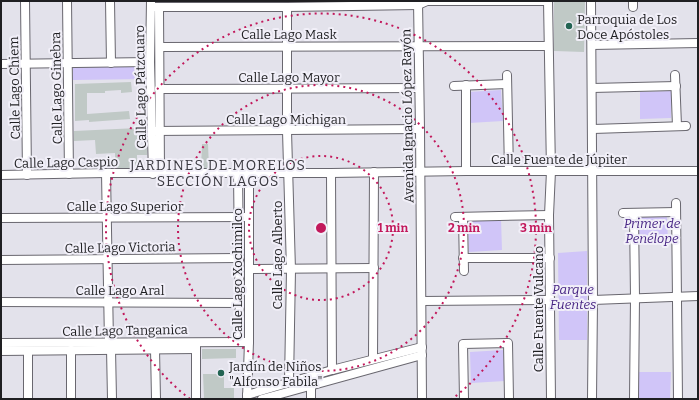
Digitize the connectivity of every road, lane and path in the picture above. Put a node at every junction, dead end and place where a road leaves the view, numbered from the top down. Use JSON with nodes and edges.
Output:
{"nodes":[{"id":1,"x":25,"y":1,"type":"edge"},
{"id":2,"x":67,"y":1,"type":"edge"},
{"id":3,"x":110,"y":1,"type":"edge"},
{"id":4,"x":427,"y":1,"type":"edge"},
{"id":5,"x":509,"y":1,"type":"edge"},
{"id":6,"x":548,"y":1,"type":"edge"},
{"id":7,"x":591,"y":1,"type":"edge"},
{"id":8,"x":418,"y":3,"type":"edge"},
{"id":9,"x":206,"y":4,"type":"edge"},
{"id":10,"x":307,"y":4,"type":"edge"},
{"id":11,"x":154,"y":5,"type":"edge"},
{"id":12,"x":287,"y":7,"type":"junction"},
{"id":13,"x":698,"y":43,"type":"edge"},
{"id":14,"x":592,"y":45,"type":"junction"},
{"id":15,"x":287,"y":46,"type":"junction"},
{"id":16,"x":419,"y":46,"type":"junction"},
{"id":17,"x":548,"y":46,"type":"junction"},
{"id":18,"x":160,"y":47,"type":"junction"},
{"id":19,"x":150,"y":62,"type":"junction"},
{"id":20,"x":67,"y":63,"type":"junction"},
{"id":21,"x":110,"y":63,"type":"junction"},
{"id":22,"x":1,"y":64,"type":"edge"},
{"id":23,"x":25,"y":64,"type":"junction"},
{"id":24,"x":507,"y":75,"type":"dead end"},
{"id":25,"x":675,"y":75,"type":"dead end"},
{"id":26,"x":507,"y":84,"type":"junction"},
{"id":27,"x":466,"y":85,"type":"junction"},
{"id":28,"x":454,"y":86,"type":"dead end"},
{"id":29,"x":676,"y":86,"type":"junction"},
{"id":30,"x":420,"y":88,"type":"junction"},
{"id":31,"x":592,"y":88,"type":"junction"},
{"id":32,"x":159,"y":89,"type":"junction"},
{"id":33,"x":287,"y":90,"type":"junction"},
{"id":34,"x":156,"y":109,"type":"junction"},
{"id":35,"x":677,"y":126,"type":"junction"},
{"id":36,"x":686,"y":126,"type":"dead end"},
{"id":37,"x":420,"y":129,"type":"junction"},
{"id":38,"x":593,"y":129,"type":"junction"},
{"id":39,"x":156,"y":131,"type":"junction"},
{"id":40,"x":287,"y":131,"type":"junction"},
{"id":41,"x":593,"y":170,"type":"junction"},
{"id":42,"x":466,"y":171,"type":"junction"},
{"id":43,"x":509,"y":171,"type":"junction"},
{"id":44,"x":551,"y":171,"type":"junction"},
{"id":45,"x":698,"y":171,"type":"edge"},
{"id":46,"x":374,"y":172,"type":"junction"},
{"id":47,"x":420,"y":172,"type":"junction"},
{"id":48,"x":106,"y":173,"type":"junction"},
{"id":49,"x":288,"y":173,"type":"junction"},
{"id":50,"x":331,"y":173,"type":"junction"},
{"id":51,"x":70,"y":174,"type":"junction"},
{"id":52,"x":157,"y":174,"type":"junction"},
{"id":53,"x":238,"y":174,"type":"junction"},
{"id":54,"x":249,"y":174,"type":"junction"},
{"id":55,"x":1,"y":175,"type":"edge"},
{"id":56,"x":27,"y":175,"type":"junction"},
{"id":57,"x":676,"y":203,"type":"dead end"},
{"id":58,"x":676,"y":212,"type":"junction"},
{"id":59,"x":623,"y":213,"type":"dead end"},
{"id":60,"x":634,"y":213,"type":"junction"},
{"id":61,"x":549,"y":215,"type":"junction"},
{"id":62,"x":239,"y":217,"type":"junction"},
{"id":63,"x":249,"y":217,"type":"junction"},
{"id":64,"x":1,"y":218,"type":"edge"},
{"id":65,"x":106,"y":218,"type":"junction"},
{"id":66,"x":239,"y":258,"type":"junction"},
{"id":67,"x":463,"y":258,"type":"junction"},
{"id":68,"x":550,"y":258,"type":"junction"},
{"id":69,"x":1,"y":260,"type":"edge"},
{"id":70,"x":107,"y":260,"type":"junction"},
{"id":71,"x":374,"y":268,"type":"junction"},
{"id":72,"x":250,"y":269,"type":"junction"},
{"id":73,"x":331,"y":269,"type":"junction"},
{"id":74,"x":290,"y":270,"type":"junction"},
{"id":75,"x":464,"y":270,"type":"dead end"},
{"id":76,"x":676,"y":296,"type":"junction"},
{"id":77,"x":698,"y":296,"type":"edge"},
{"id":78,"x":635,"y":298,"type":"junction"},
{"id":79,"x":550,"y":300,"type":"junction"},
{"id":80,"x":593,"y":300,"type":"junction"},
{"id":81,"x":108,"y":301,"type":"junction"},
{"id":82,"x":422,"y":301,"type":"junction"},
{"id":83,"x":1,"y":302,"type":"edge"},
{"id":84,"x":240,"y":302,"type":"junction"},
{"id":85,"x":240,"y":342,"type":"junction"},
{"id":86,"x":250,"y":342,"type":"junction"},
{"id":87,"x":1,"y":343,"type":"edge"},
{"id":88,"x":196,"y":345,"type":"junction"},
{"id":89,"x":110,"y":346,"type":"junction"},
{"id":90,"x":155,"y":349,"type":"junction"},
{"id":91,"x":1,"y":350,"type":"edge"},
{"id":92,"x":71,"y":350,"type":"junction"},
{"id":93,"x":28,"y":351,"type":"junction"},
{"id":94,"x":422,"y":351,"type":"junction"},
{"id":95,"x":373,"y":359,"type":"junction"},
{"id":96,"x":343,"y":368,"type":"junction"},
{"id":97,"x":332,"y":370,"type":"junction"},
{"id":98,"x":344,"y":376,"type":"junction"},
{"id":99,"x":289,"y":382,"type":"junction"},
{"id":100,"x":311,"y":386,"type":"junction"},
{"id":101,"x":247,"y":397,"type":"edge"},
{"id":102,"x":422,"y":398,"type":"edge"},
{"id":103,"x":28,"y":399,"type":"edge"},
{"id":104,"x":71,"y":399,"type":"edge"},
{"id":105,"x":112,"y":399,"type":"edge"},
{"id":106,"x":156,"y":399,"type":"edge"},
{"id":107,"x":196,"y":399,"type":"edge"},
{"id":108,"x":262,"y":399,"type":"edge"},
{"id":109,"x":311,"y":399,"type":"edge"},
{"id":110,"x":414,"y":399,"type":"edge"},
{"id":111,"x":464,"y":399,"type":"edge"},
{"id":112,"x":509,"y":399,"type":"edge"},
{"id":113,"x":551,"y":399,"type":"edge"},
{"id":114,"x":592,"y":399,"type":"edge"},
{"id":115,"x":634,"y":399,"type":"edge"},
{"id":116,"x":678,"y":399,"type":"edge"}],
"edges":[{"from":1,"to":23,"type":"street","name":"Calle Lago Chiem"},
{"from":2,"to":20,"type":"street","name":"Calle Lago Ginebra"},
{"from":3,"to":21,"type":"street"},
{"from":4,"to":5,"type":"street"},
{"from":4,"to":8,"type":"street"},
{"from":5,"to":6,"type":"street"},
{"from":6,"to":17,"type":"street","name":"Calle Fuente Vulcano"},
{"from":7,"to":14,"type":"street"},
{"from":8,"to":10,"type":"street"},
{"from":8,"to":16,"type":"street","name":"Avenida Ignacio López Rayón"},
{"from":9,"to":11,"type":"street"},
{"from":9,"to":12,"type":"street"},
{"from":10,"to":12,"type":"street"},
{"from":11,"to":18,"type":"street","name":"Calle Lago Pátzcuaro"},
{"from":11,"to":19,"type":"street","name":"Calle Lago Pátzcuaro"},
{"from":12,"to":15,"type":"street","name":"Calle Lago Alberto"},
{"from":13,"to":14,"type":"street"},
{"from":14,"to":31,"type":"street"},
{"from":15,"to":16,"type":"street","name":"Calle Lago Mask"},
{"from":15,"to":18,"type":"street","name":"Calle Lago Mask"},
{"from":15,"to":33,"type":"street","name":"Calle Lago Alberto"},
{"from":16,"to":17,"type":"street","name":"Calle Lago Mask"},
{"from":16,"to":30,"type":"street","name":"Avenida Ignacio López Rayón"},
{"from":17,"to":44,"type":"street","name":"Calle Fuente Vulcano"},
{"from":18,"to":32,"type":"street","name":"Calle Lago Pátzcuaro"},
{"from":19,"to":21,"type":"street"},
{"from":19,"to":34,"type":"street","name":"Calle Lago Pátzcuaro"},
{"from":20,"to":21,"type":"street"},
{"from":20,"to":23,"type":"street"},
{"from":20,"to":51,"type":"street","name":"Calle Lago Ginebra"},
{"from":22,"to":23,"type":"street"},
{"from":23,"to":56,"type":"street","name":"Calle Lago Chiem"},
{"from":24,"to":26,"type":"street"},
{"from":25,"to":29,"type":"street"},
{"from":26,"to":27,"type":"street"},
{"from":26,"to":43,"type":"street"},
{"from":27,"to":28,"type":"street"},
{"from":27,"to":42,"type":"street"},
{"from":29,"to":31,"type":"street"},
{"from":29,"to":35,"type":"street"},
{"from":30,"to":33,"type":"street","name":"Calle Lago Mayor"},
{"from":30,"to":37,"type":"street","name":"Avenida Ignacio López Rayón"},
{"from":31,"to":38,"type":"street"},
{"from":32,"to":33,"type":"street","name":"Calle Lago Mayor"},
{"from":32,"to":34,"type":"street","name":"Calle Lago Pátzcuaro"},
{"from":33,"to":40,"type":"street","name":"Calle Lago Alberto"},
{"from":34,"to":39,"type":"street","name":"Calle Lago Pátzcuaro"},
{"from":35,"to":36,"type":"street"},
{"from":35,"to":38,"type":"street"},
{"from":37,"to":40,"type":"street","name":"Calle Lago Michigan"},
{"from":37,"to":47,"type":"street","name":"Avenida Ignacio López Rayón"},
{"from":38,"to":41,"type":"street"},
{"from":39,"to":40,"type":"street","name":"Calle Lago Michigan"},
{"from":39,"to":52,"type":"street","name":"Calle Lago Pátzcuaro"},
{"from":40,"to":49,"type":"street","name":"Calle Lago Alberto"},
{"from":41,"to":44,"type":"street","name":"Calle Fuente de Júpiter"},
{"from":41,"to":45,"type":"street","name":"Calle Fuente de Júpiter"},
{"from":41,"to":80,"type":"street"},
{"from":42,"to":43,"type":"street","name":"Calle Fuente de Júpiter"},
{"from":42,"to":47,"type":"street","name":"Calle Fuente de Júpiter"},
{"from":43,"to":44,"type":"street","name":"Calle Fuente de Júpiter"},
{"from":44,"to":61,"type":"street","name":"Calle Fuente Vulcano"},
{"from":46,"to":47,"type":"street","name":"Calle Lago Caspio"},
{"from":46,"to":50,"type":"street","name":"Calle Lago Caspio"},
{"from":46,"to":71,"type":"street"},
{"from":47,"to":82,"type":"street","name":"Avenida Ignacio López Rayón"},
{"from":48,"to":51,"type":"street","name":"Calle Lago Caspio"},
{"from":48,"to":52,"type":"street","name":"Calle Lago Caspio"},
{"from":48,"to":65,"type":"street"},
{"from":49,"to":50,"type":"street","name":"Calle Lago Caspio"},
{"from":49,"to":54,"type":"street","name":"Calle Lago Caspio"},
{"from":49,"to":74,"type":"street","name":"Calle Lago Alberto"},
{"from":50,"to":73,"type":"street"},
{"from":51,"to":56,"type":"street","name":"Calle Lago Caspio"},
{"from":52,"to":53,"type":"street","name":"Calle Lago Caspio"},
{"from":53,"to":54,"type":"street","name":"Calle Lago Caspio"},
{"from":53,"to":62,"type":"street","name":"Calle Lago Xochimilco"},
{"from":54,"to":63,"type":"street","name":"Calle Lago Xochimilco"},
{"from":55,"to":56,"type":"street","name":"Calle Lago Caspio"},
{"from":57,"to":58,"type":"street"},
{"from":58,"to":60,"type":"street"},
{"from":58,"to":76,"type":"street"},
{"from":59,"to":60,"type":"street"},
{"from":60,"to":78,"type":"street"},
{"from":61,"to":67,"type":"street"},
{"from":61,"to":68,"type":"street","name":"Calle Fuente Vulcano"},
{"from":62,"to":63,"type":"street","name":"Calle Lago Superior"},
{"from":62,"to":65,"type":"street","name":"Calle Lago Superior"},
{"from":62,"to":66,"type":"street","name":"Calle Lago Xochimilco"},
{"from":63,"to":72,"type":"street","name":"Calle Lago Xochimilco"},
{"from":64,"to":65,"type":"street","name":"Calle Lago Superior"},
{"from":65,"to":70,"type":"street"},
{"from":66,"to":70,"type":"street","name":"Calle Lago Victoria"},
{"from":66,"to":84,"type":"street","name":"Calle Lago Xochimilco"},
{"from":67,"to":68,"type":"street"},
{"from":67,"to":75,"type":"street"},
{"from":68,"to":79,"type":"street","name":"Calle Fuente Vulcano"},
{"from":69,"to":70,"type":"street","name":"Calle Lago Victoria"},
{"from":70,"to":81,"type":"street"},
{"from":71,"to":73,"type":"street"},
{"from":71,"to":95,"type":"street"},
{"from":72,"to":74,"type":"street"},
{"from":72,"to":86,"type":"street","name":"Calle Lago Xochimilco"},
{"from":73,"to":74,"type":"street"},
{"from":73,"to":97,"type":"street"},
{"from":74,"to":99,"type":"street","name":"Calle Lago Alberto"},
{"from":76,"to":77,"type":"street"},
{"from":76,"to":78,"type":"street"},
{"from":76,"to":116,"type":"street"},
{"from":78,"to":80,"type":"street"},
{"from":78,"to":115,"type":"street"},
{"from":79,"to":82,"type":"street"},
{"from":79,"to":113,"type":"street","name":"Calle Fuente Vulcano"},
{"from":80,"to":114,"type":"street"},
{"from":81,"to":83,"type":"street","name":"Calle Lago Aral"},
{"from":81,"to":84,"type":"street","name":"Calle Lago Aral"},
{"from":81,"to":89,"type":"street"},
{"from":82,"to":94,"type":"street","name":"Avenida Ignacio López Rayón"},
{"from":84,"to":85,"type":"street","name":"Calle Lago Xochimilco"},
{"from":85,"to":86,"type":"street","name":"Calle Lago Tanganica"},
{"from":85,"to":88,"type":"street","name":"Calle Lago Tanganica"},
{"from":86,"to":101,"type":"street","name":"Calle Lago Xochimilco"},
{"from":87,"to":89,"type":"street","name":"Calle Lago Tanganica"},
{"from":88,"to":89,"type":"street","name":"Calle Lago Tanganica"},
{"from":88,"to":90,"type":"street","name":"Calle Lago Tanganica"},
{"from":88,"to":107,"type":"street"},
{"from":89,"to":90,"type":"street","name":"Calle Lago Tanganica"},
{"from":89,"to":92,"type":"street","name":"Calle Lago Tanganica"},
{"from":89,"to":105,"type":"street"},
{"from":90,"to":106,"type":"street"},
{"from":91,"to":93,"type":"street","name":"Calle Lago Tanganica"},
{"from":92,"to":93,"type":"street","name":"Calle Lago Tanganica"},
{"from":92,"to":104,"type":"street"},
{"from":93,"to":103,"type":"street"},
{"from":94,"to":95,"type":"street"},
{"from":94,"to":98,"type":"street"},
{"from":94,"to":102,"type":"street","name":"Avenida Ignacio López Rayón"},
{"from":95,"to":96,"type":"street"},
{"from":96,"to":97,"type":"street"},
{"from":96,"to":98,"type":"street"},
{"from":97,"to":99,"type":"street"},
{"from":98,"to":100,"type":"street"},
{"from":99,"to":101,"type":"street"},
{"from":100,"to":108,"type":"street"},
{"from":100,"to":109,"type":"street"},
{"from":102,"to":110,"type":"street"},
{"from":111,"to":112,"type":"street"}]}
